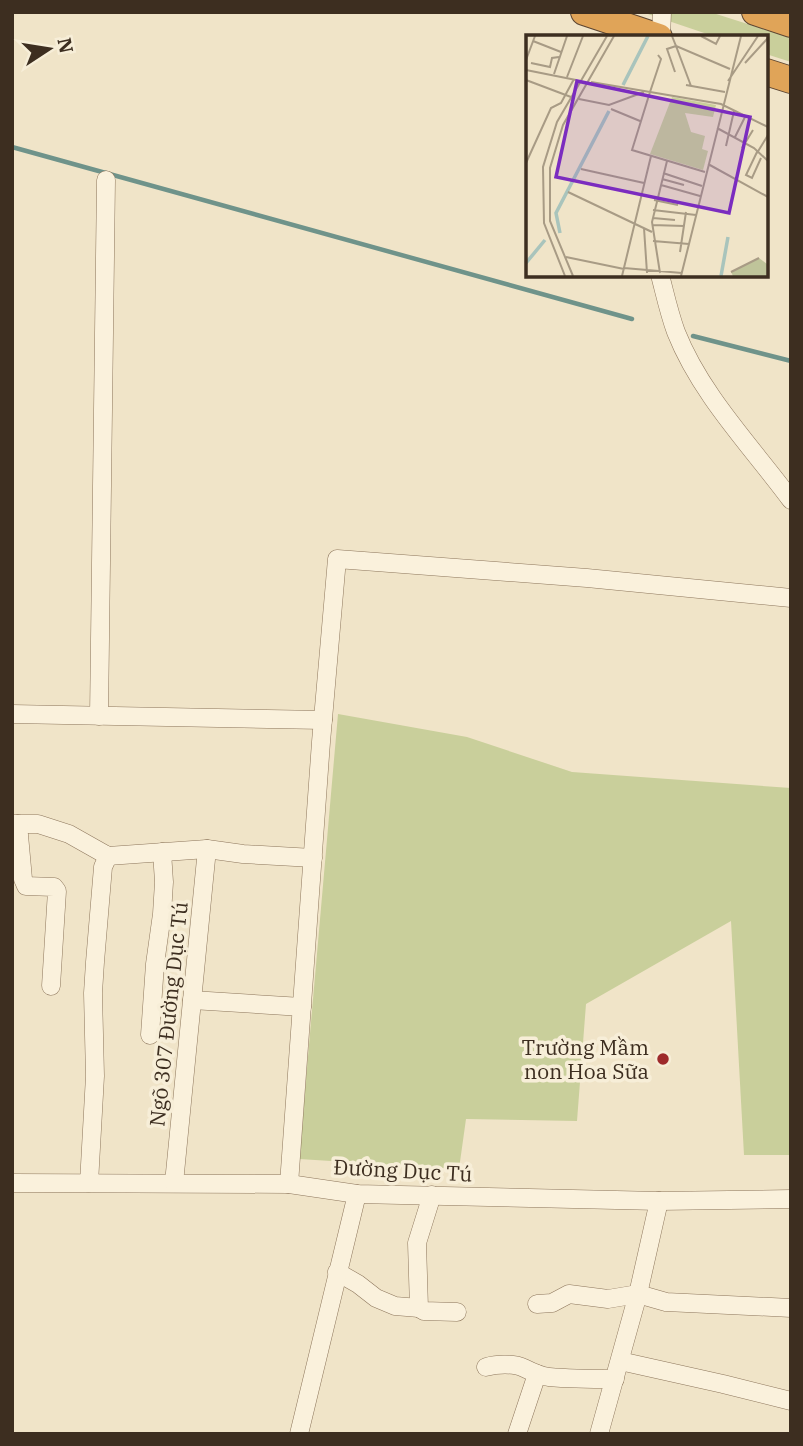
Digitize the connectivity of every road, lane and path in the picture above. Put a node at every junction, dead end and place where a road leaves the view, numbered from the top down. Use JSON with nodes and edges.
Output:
{"nodes":[{"id":1,"x":584,"y":12,"type":"edge"},
{"id":2,"x":662,"y":12,"type":"edge"},
{"id":3,"x":755,"y":12,"type":"edge"},
{"id":4,"x":791,"y":24,"type":"edge"},
{"id":5,"x":654,"y":35,"type":"edge"},
{"id":6,"x":660,"y":35,"type":"edge"},
{"id":7,"x":768,"y":73,"type":"edge"},
{"id":8,"x":791,"y":80,"type":"edge"},
{"id":9,"x":106,"y":180,"type":"dead end"},
{"id":10,"x":660,"y":276,"type":"edge"},
{"id":11,"x":791,"y":500,"type":"edge"},
{"id":12,"x":791,"y":598,"type":"edge"},
{"id":13,"x":12,"y":715,"type":"edge"},
{"id":14,"x":99,"y":716,"type":"junction"},
{"id":15,"x":323,"y":720,"type":"junction"},
{"id":16,"x":15,"y":824,"type":"edge"},
{"id":17,"x":207,"y":849,"type":"junction"},
{"id":18,"x":162,"y":852,"type":"junction"},
{"id":19,"x":108,"y":856,"type":"junction"},
{"id":20,"x":313,"y":859,"type":"junction"},
{"id":21,"x":51,"y":986,"type":"dead end"},
{"id":22,"x":192,"y":1000,"type":"junction"},
{"id":23,"x":302,"y":1007,"type":"junction"},
{"id":24,"x":149,"y":1035,"type":"dead end"},
{"id":25,"x":12,"y":1183,"type":"edge"},
{"id":26,"x":89,"y":1183,"type":"junction"},
{"id":27,"x":174,"y":1183,"type":"junction"},
{"id":28,"x":289,"y":1184,"type":"junction"},
{"id":29,"x":357,"y":1194,"type":"junction"},
{"id":30,"x":432,"y":1195,"type":"junction"},
{"id":31,"x":791,"y":1199,"type":"edge"},
{"id":32,"x":659,"y":1201,"type":"junction"},
{"id":33,"x":337,"y":1272,"type":"junction"},
{"id":34,"x":638,"y":1294,"type":"junction"},
{"id":35,"x":537,"y":1304,"type":"dead end"},
{"id":36,"x":419,"y":1308,"type":"junction"},
{"id":37,"x":791,"y":1308,"type":"edge"},
{"id":38,"x":457,"y":1312,"type":"dead end"},
{"id":39,"x":620,"y":1361,"type":"junction"},
{"id":40,"x":486,"y":1367,"type":"dead end"},
{"id":41,"x":537,"y":1374,"type":"junction"},
{"id":42,"x":615,"y":1379,"type":"junction"},
{"id":43,"x":791,"y":1401,"type":"edge"},
{"id":44,"x":299,"y":1434,"type":"edge"},
{"id":45,"x":517,"y":1434,"type":"edge"},
{"id":46,"x":599,"y":1434,"type":"edge"}],
"edges":[{"from":1,"to":5,"type":"highway"},
{"from":2,"to":6,"type":"street"},
{"from":3,"to":4,"type":"highway"},
{"from":7,"to":8,"type":"highway"},
{"from":9,"to":14,"type":"street"},
{"from":10,"to":11,"type":"street"},
{"from":12,"to":15,"type":"street"},
{"from":13,"to":14,"type":"street"},
{"from":14,"to":15,"type":"street"},
{"from":15,"to":20,"type":"street"},
{"from":16,"to":19,"type":"street"},
{"from":16,"to":21,"type":"street"},
{"from":17,"to":18,"type":"street"},
{"from":17,"to":20,"type":"street"},
{"from":17,"to":22,"type":"street","name":"Ngõ 307 Đường Dục Tú"},
{"from":18,"to":19,"type":"street"},
{"from":18,"to":24,"type":"street"},
{"from":19,"to":26,"type":"street"},
{"from":20,"to":23,"type":"street"},
{"from":22,"to":23,"type":"street"},
{"from":22,"to":27,"type":"street","name":"Ngõ 307 Đường Dục Tú"},
{"from":23,"to":28,"type":"street"},
{"from":25,"to":26,"type":"street","name":"Đường Dục Tú"},
{"from":26,"to":27,"type":"street","name":"Đường Dục Tú"},
{"from":27,"to":28,"type":"street","name":"Đường Dục Tú"},
{"from":28,"to":29,"type":"street","name":"Đường Dục Tú"},
{"from":29,"to":30,"type":"street","name":"Đường Dục Tú"},
{"from":29,"to":33,"type":"street"},
{"from":30,"to":32,"type":"street","name":"Đường Dục Tú"},
{"from":30,"to":36,"type":"street"},
{"from":31,"to":32,"type":"street","name":"Đường Dục Tú"},
{"from":32,"to":34,"type":"street"},
{"from":33,"to":36,"type":"street"},
{"from":33,"to":44,"type":"street"},
{"from":34,"to":35,"type":"street"},
{"from":34,"to":37,"type":"street"},
{"from":34,"to":39,"type":"street"},
{"from":36,"to":38,"type":"street"},
{"from":39,"to":42,"type":"street"},
{"from":39,"to":43,"type":"street"},
{"from":40,"to":41,"type":"street"},
{"from":41,"to":42,"type":"street"},
{"from":41,"to":45,"type":"street"},
{"from":42,"to":46,"type":"street"}]}
